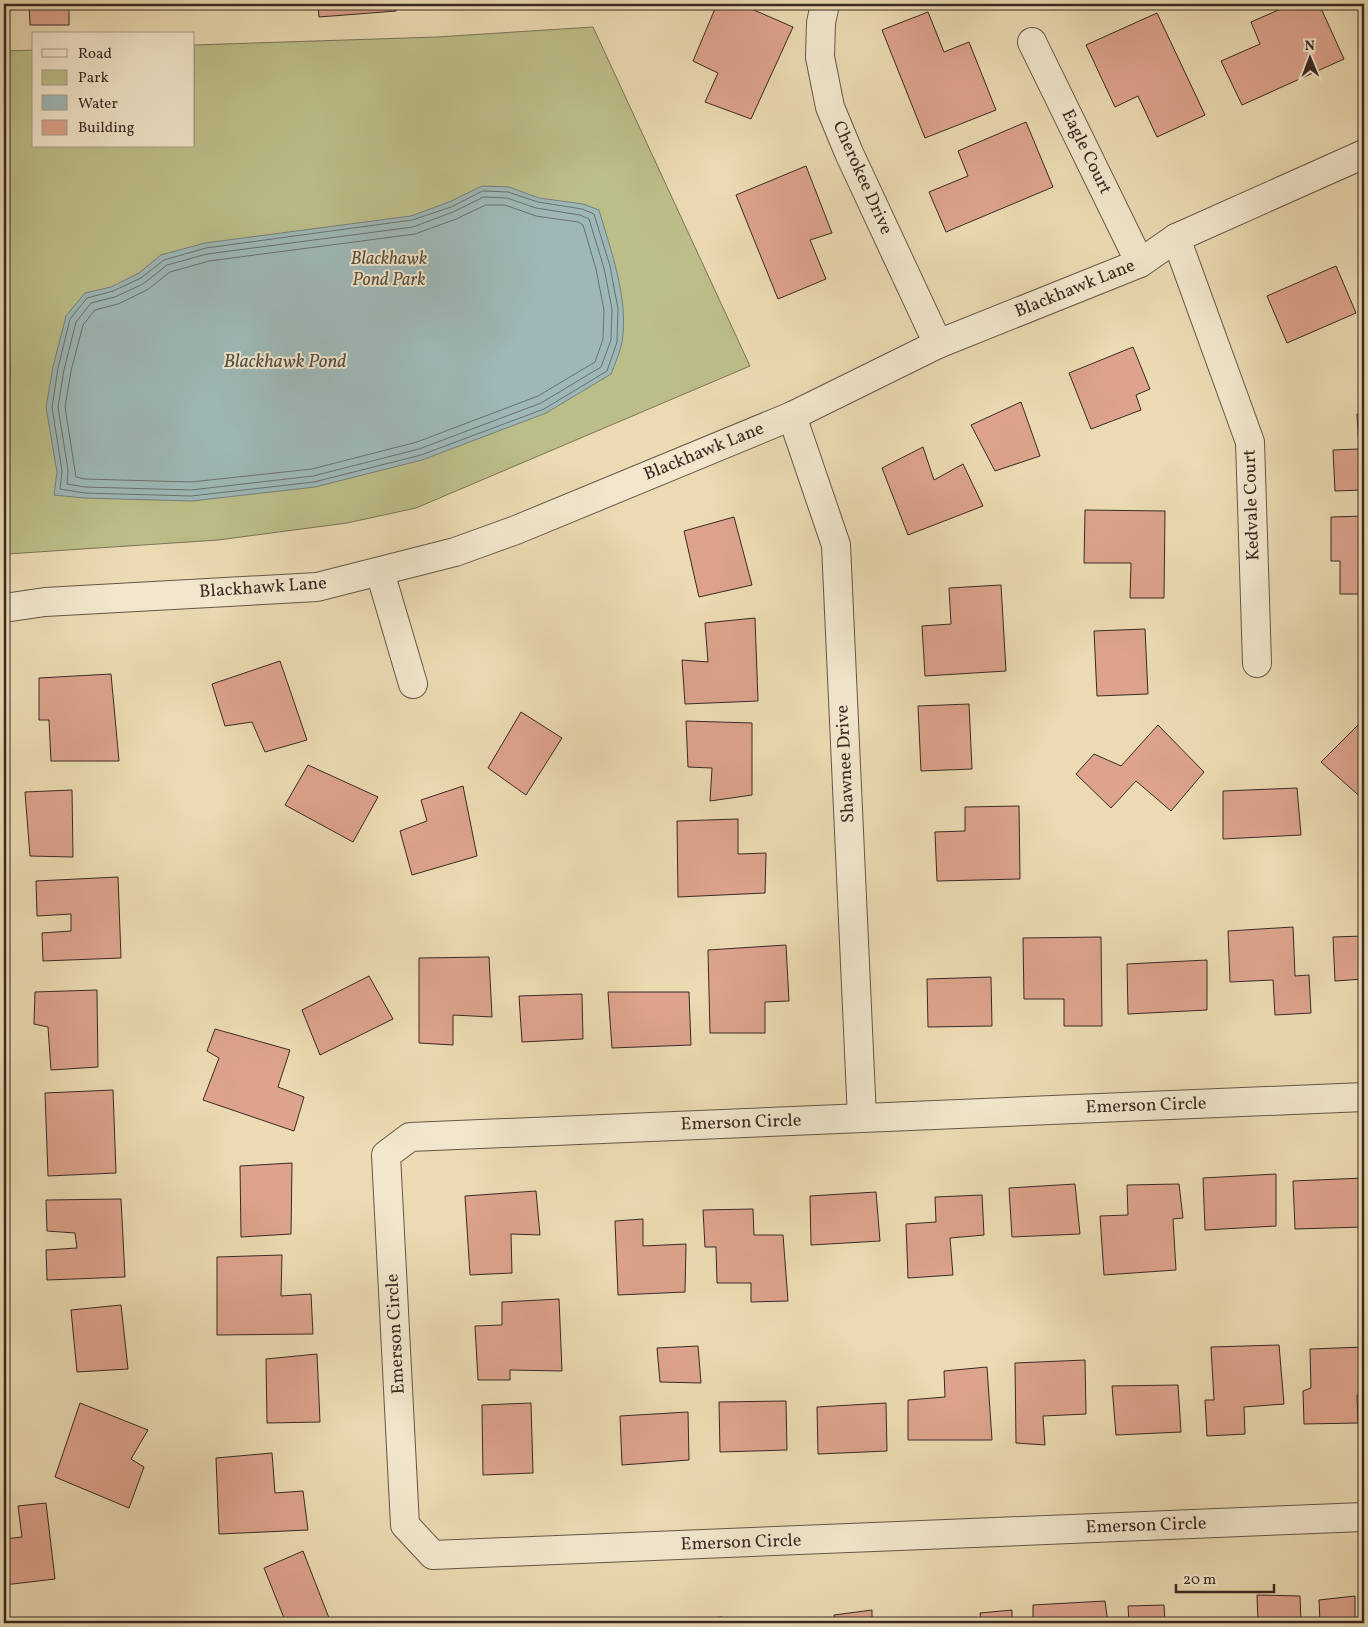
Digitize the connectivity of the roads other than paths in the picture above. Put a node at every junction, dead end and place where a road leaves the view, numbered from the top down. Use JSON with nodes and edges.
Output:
{"nodes":[{"id":1,"x":825,"y":4,"type":"edge"},
{"id":2,"x":1032,"y":42,"type":"dead end"},
{"id":3,"x":1364,"y":154,"type":"edge"},
{"id":4,"x":1176,"y":238,"type":"junction"},
{"id":5,"x":1140,"y":263,"type":"junction"},
{"id":6,"x":938,"y":344,"type":"junction"},
{"id":7,"x":792,"y":416,"type":"junction"},
{"id":8,"x":380,"y":572,"type":"junction"},
{"id":9,"x":4,"y":608,"type":"edge"},
{"id":10,"x":1257,"y":664,"type":"dead end"},
{"id":11,"x":413,"y":684,"type":"dead end"},
{"id":12,"x":1364,"y":1097,"type":"edge"},
{"id":13,"x":862,"y":1118,"type":"junction"},
{"id":14,"x":1364,"y":1517,"type":"edge"}],
"edges":[{"from":1,"to":6,"type":"street","name":"Cherokee Drive"},
{"from":2,"to":5,"type":"street","name":"Eagle Court"},
{"from":3,"to":4,"type":"street","name":"Blackhawk Lane"},
{"from":4,"to":5,"type":"street","name":"Blackhawk Lane"},
{"from":4,"to":10,"type":"street","name":"Kedvale Court"},
{"from":5,"to":6,"type":"street","name":"Blackhawk Lane"},
{"from":6,"to":7,"type":"street","name":"Blackhawk Lane"},
{"from":7,"to":8,"type":"street","name":"Blackhawk Lane"},
{"from":7,"to":13,"type":"street","name":"Shawnee Drive"},
{"from":8,"to":9,"type":"street","name":"Blackhawk Lane"},
{"from":8,"to":11,"type":"street"},
{"from":12,"to":13,"type":"street","name":"Emerson Circle"},
{"from":13,"to":14,"type":"street","name":"Emerson Circle"}]}
